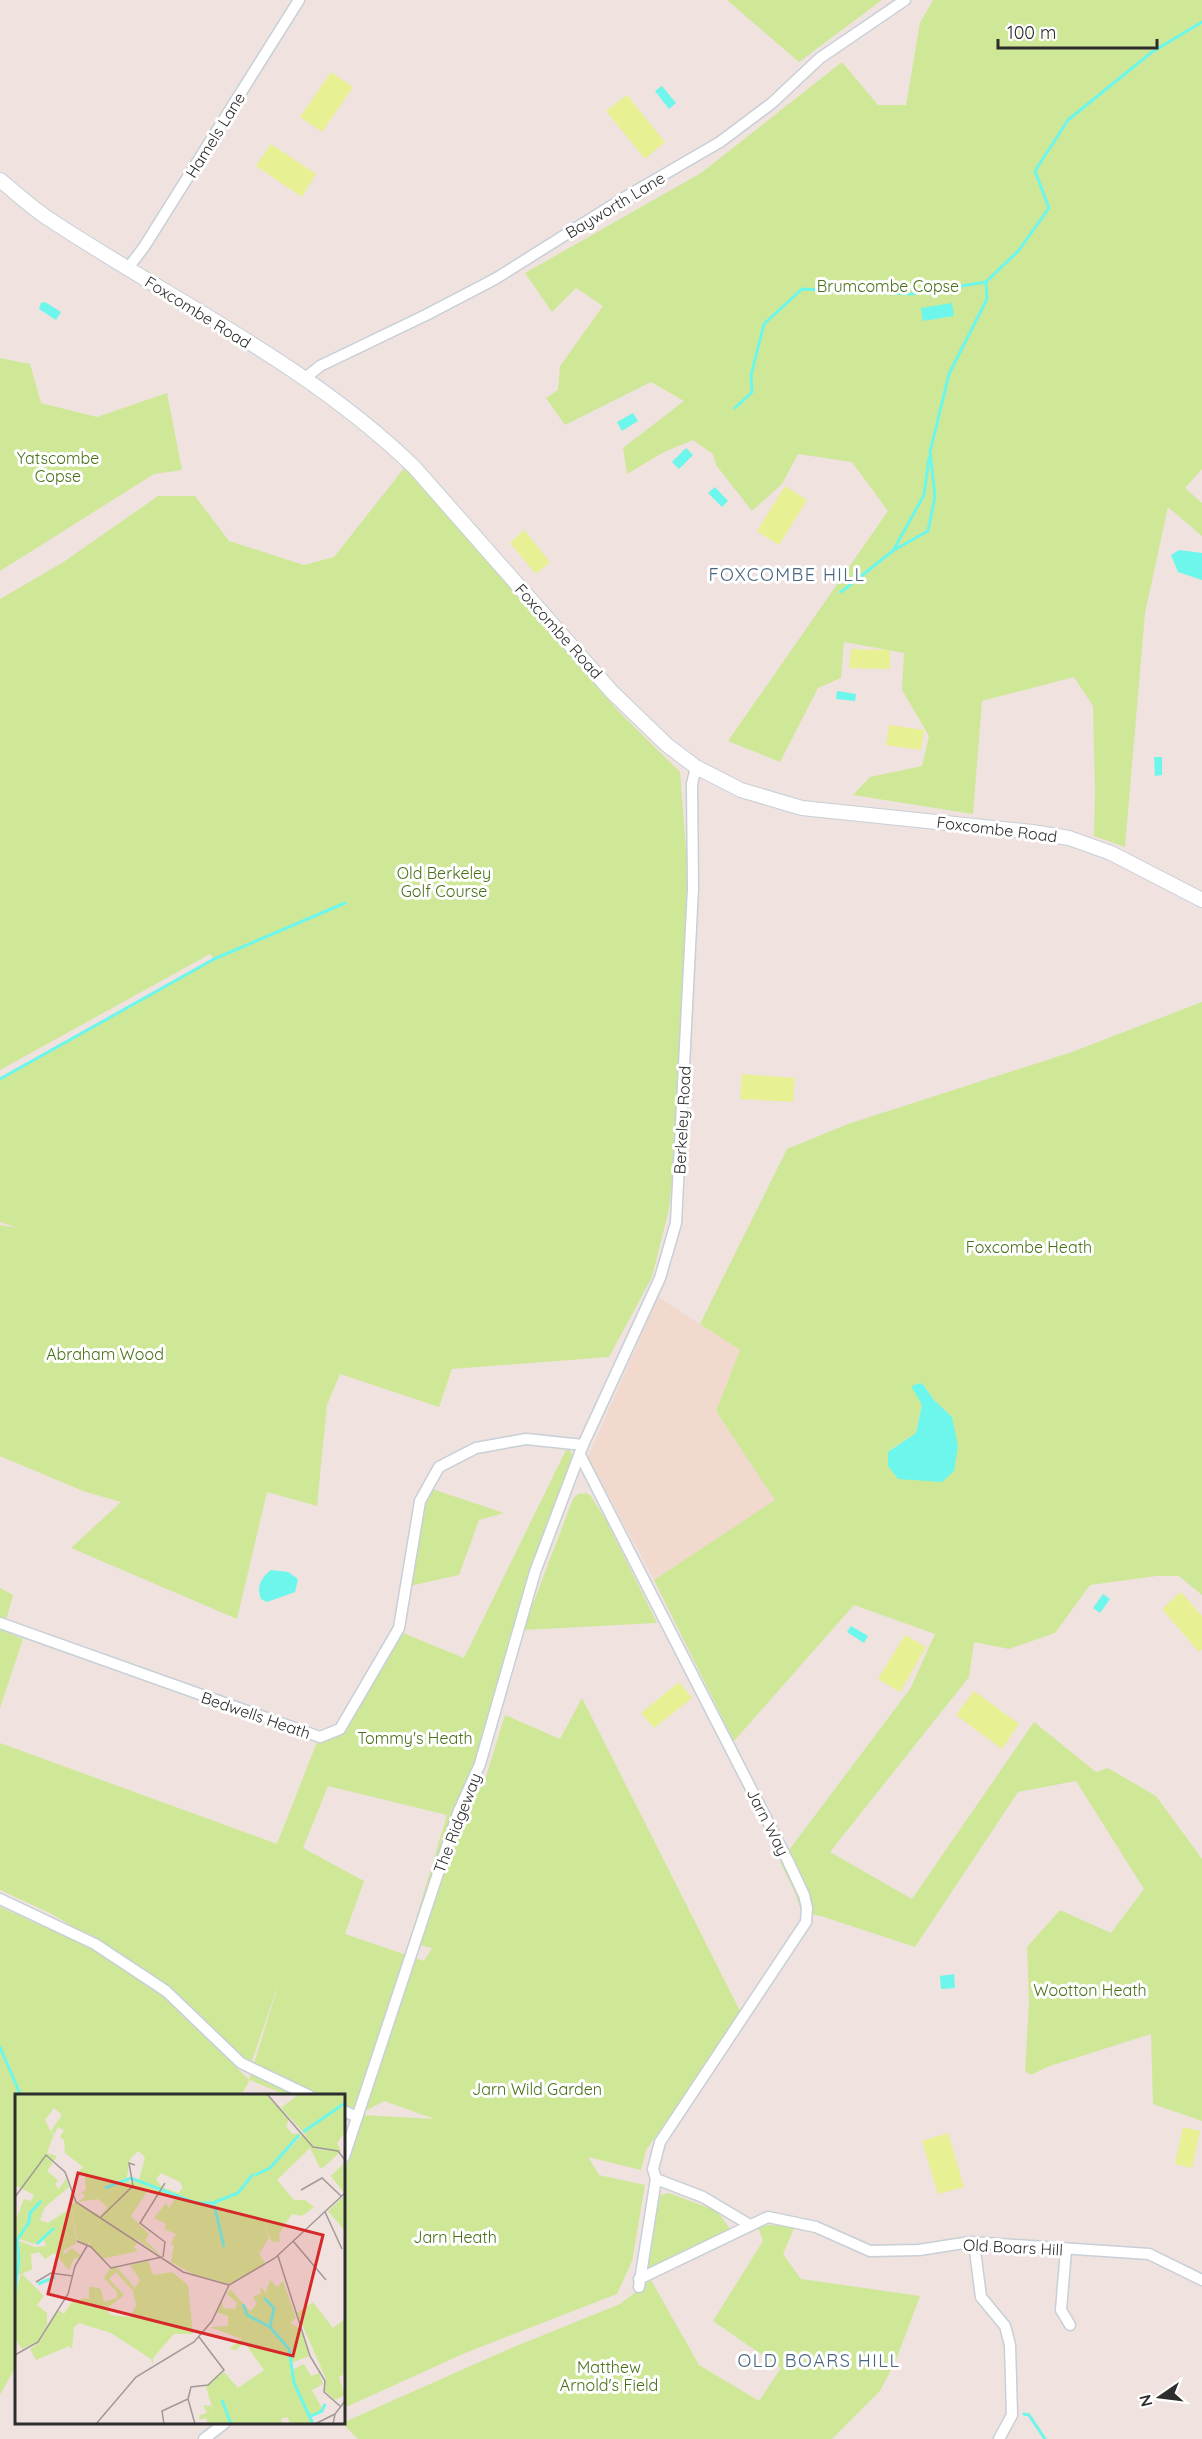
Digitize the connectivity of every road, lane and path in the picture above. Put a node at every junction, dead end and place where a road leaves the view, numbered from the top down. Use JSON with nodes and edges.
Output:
{"nodes":[{"id":1,"x":299,"y":0,"type":"edge"},
{"id":2,"x":905,"y":0,"type":"edge"},
{"id":3,"x":0,"y":180,"type":"edge"},
{"id":4,"x":128,"y":268,"type":"junction"},
{"id":5,"x":304,"y":379,"type":"junction"},
{"id":6,"x":696,"y":767,"type":"junction"},
{"id":7,"x":1202,"y":900,"type":"edge"},
{"id":8,"x":581,"y":1450,"type":"junction"},
{"id":9,"x":0,"y":1623,"type":"edge"},
{"id":10,"x":0,"y":1899,"type":"edge"},
{"id":11,"x":306,"y":2094,"type":"edge"},
{"id":12,"x":345,"y":2111,"type":"edge"},
{"id":13,"x":357,"y":2117,"type":"junction"},
{"id":14,"x":345,"y":2154,"type":"edge"},
{"id":15,"x":656,"y":2179,"type":"junction"},
{"id":16,"x":750,"y":2225,"type":"junction"},
{"id":17,"x":974,"y":2243,"type":"junction"},
{"id":18,"x":1066,"y":2250,"type":"junction"},
{"id":19,"x":1202,"y":2280,"type":"edge"},
{"id":20,"x":639,"y":2283,"type":"joint"},
{"id":21,"x":1071,"y":2325,"type":"dead end"},
{"id":22,"x":223,"y":2424,"type":"edge"},
{"id":23,"x":204,"y":2439,"type":"edge"},
{"id":24,"x":999,"y":2439,"type":"edge"}],
"edges":[{"from":1,"to":4,"type":"street","name":"Hamels Lane"},
{"from":2,"to":5,"type":"street","name":"Bayworth Lane"},
{"from":3,"to":4,"type":"street","name":"Foxcombe Road"},
{"from":4,"to":5,"type":"street","name":"Foxcombe Road"},
{"from":5,"to":6,"type":"street","name":"Foxcombe Road"},
{"from":6,"to":7,"type":"street","name":"Foxcombe Road"},
{"from":6,"to":8,"type":"street","name":"Berkeley Road"},
{"from":8,"to":9,"type":"street","name":"Bedwells Heath"},
{"from":8,"to":13,"type":"street","name":"The Ridgeway"},
{"from":8,"to":15,"type":"street","name":"Jarn Way"},
{"from":10,"to":11,"type":"street"},
{"from":12,"to":13,"type":"street"},
{"from":13,"to":14,"type":"street","name":"The Ridgeway"},
{"from":15,"to":16,"type":"street"},
{"from":15,"to":20,"type":"street","name":"Jarn Way"},
{"from":16,"to":17,"type":"street","name":"Old Boars Hill"},
{"from":16,"to":20,"type":"street","name":"Old Boars Hill"},
{"from":17,"to":18,"type":"street","name":"Old Boars Hill"},
{"from":17,"to":24,"type":"street"},
{"from":18,"to":19,"type":"street","name":"Old Boars Hill"},
{"from":18,"to":21,"type":"street"},
{"from":22,"to":23,"type":"street"}]}
